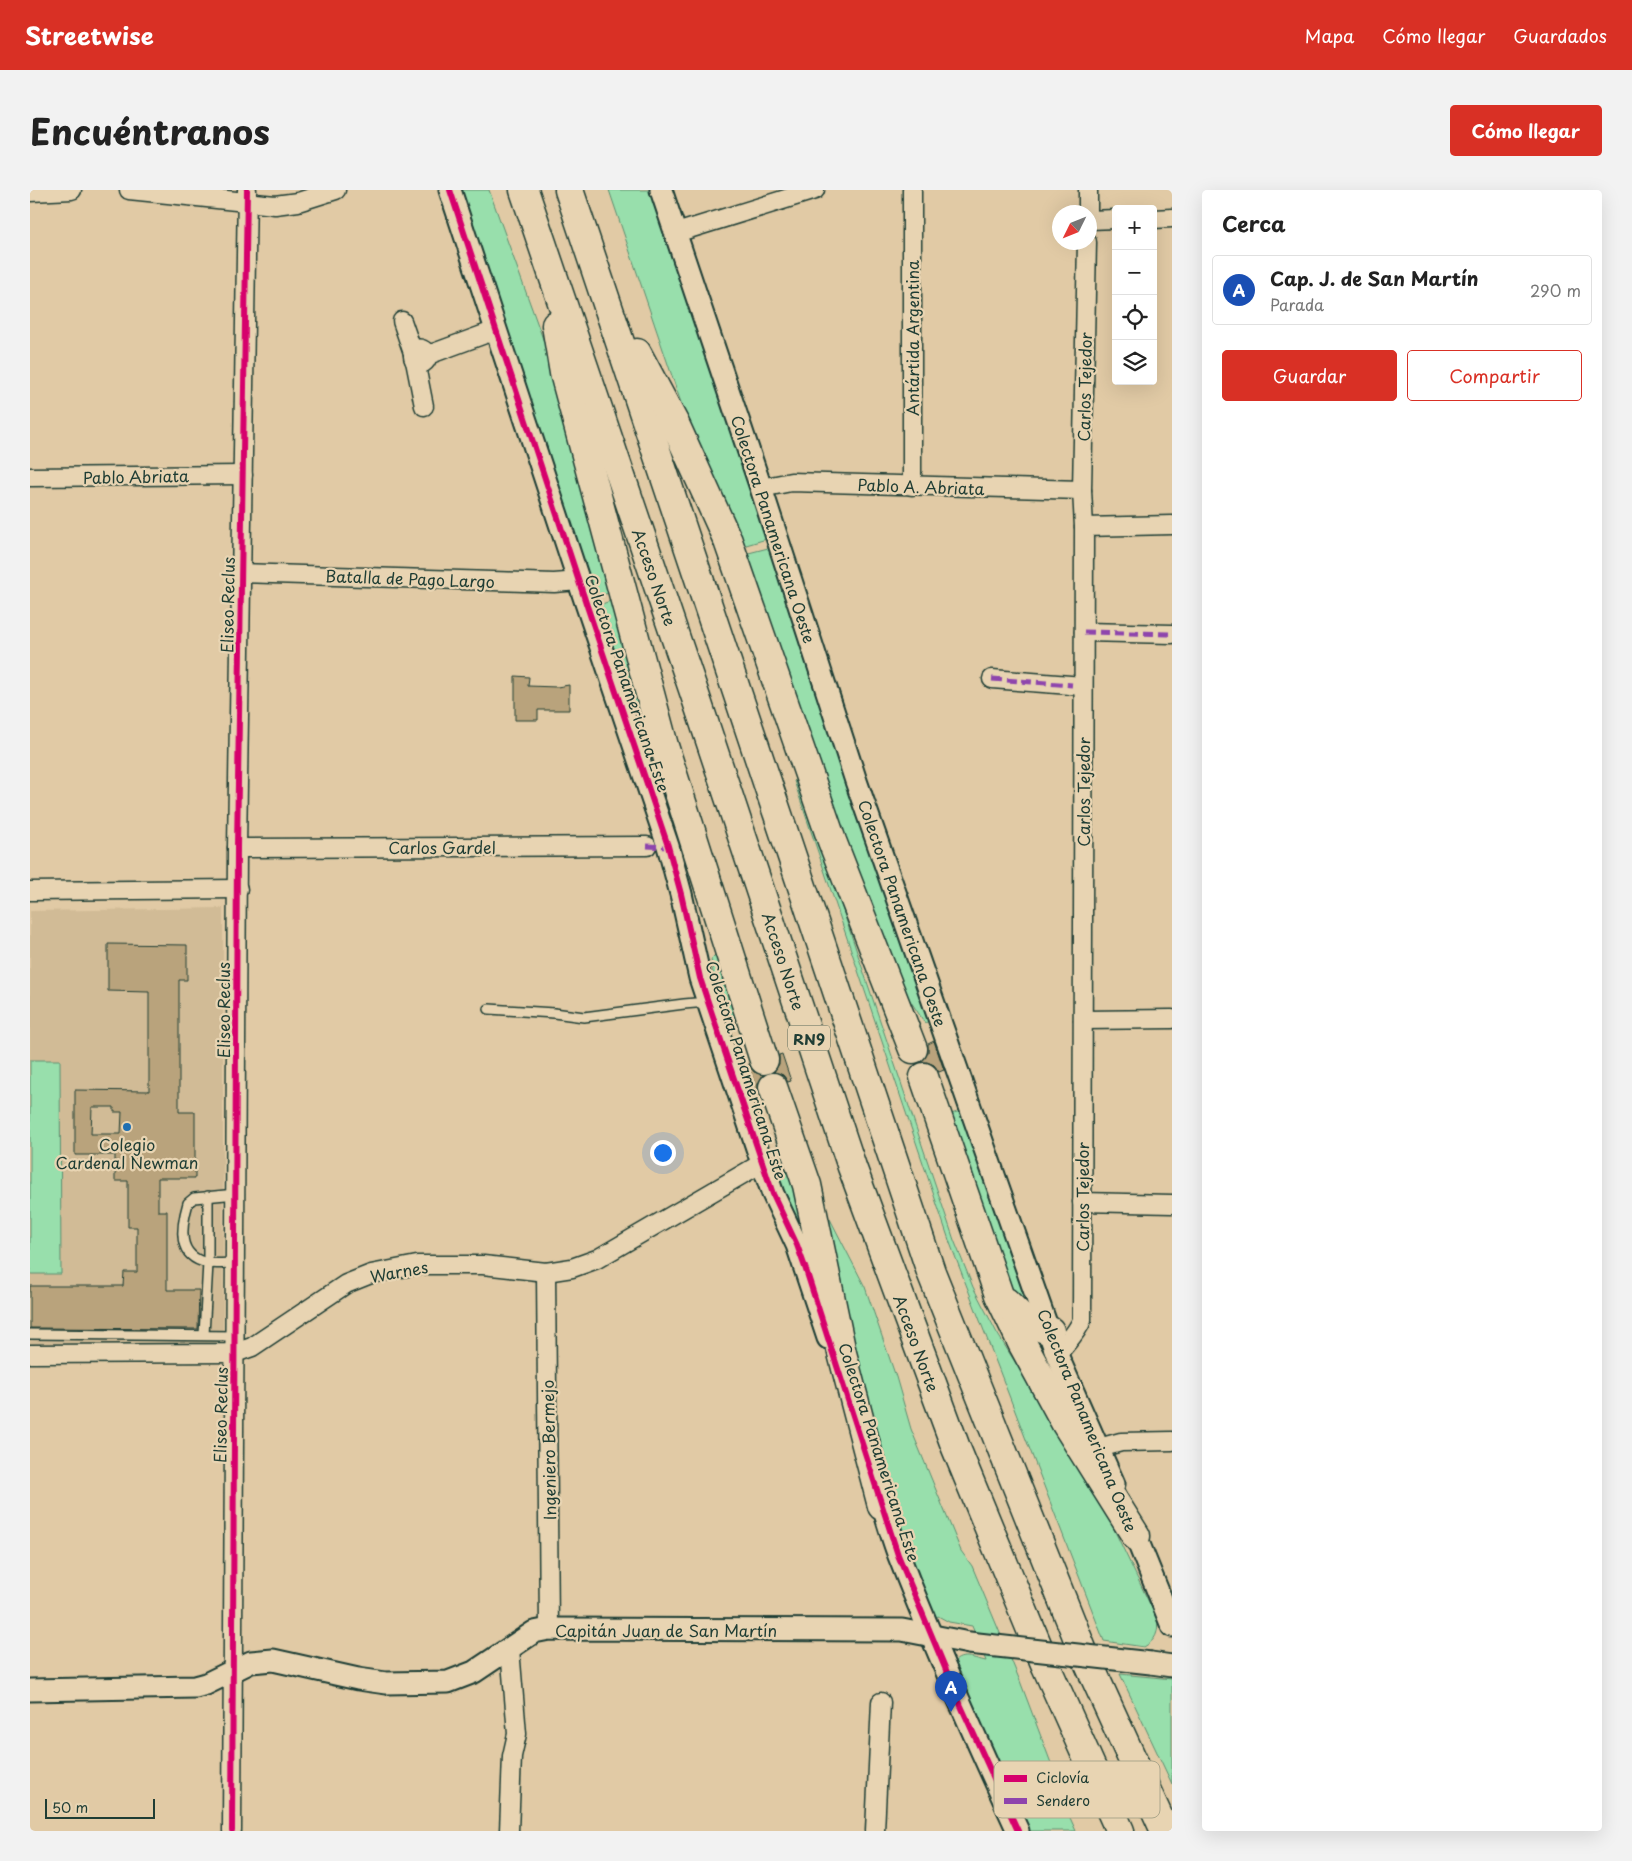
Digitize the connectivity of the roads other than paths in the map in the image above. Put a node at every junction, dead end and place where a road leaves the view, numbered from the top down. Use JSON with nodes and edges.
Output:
{"nodes":[{"id":1,"x":72,"y":190,"type":"edge"},
{"id":2,"x":129,"y":190,"type":"edge"},
{"id":3,"x":336,"y":190,"type":"edge"},
{"id":4,"x":450,"y":190,"type":"edge"},
{"id":5,"x":524,"y":190,"type":"edge"},
{"id":6,"x":569,"y":190,"type":"edge"},
{"id":7,"x":661,"y":190,"type":"edge"},
{"id":8,"x":815,"y":190,"type":"edge"},
{"id":9,"x":912,"y":190,"type":"edge"},
{"id":10,"x":1088,"y":190,"type":"edge"},
{"id":11,"x":30,"y":192,"type":"edge"},
{"id":12,"x":247,"y":196,"type":"edge"},
{"id":13,"x":1088,"y":205,"type":"edge"},
{"id":14,"x":1157,"y":218,"type":"edge"},
{"id":15,"x":1172,"y":218,"type":"edge"},
{"id":16,"x":1112,"y":219,"type":"edge"},
{"id":17,"x":1097,"y":220,"type":"edge"},
{"id":18,"x":538,"y":230,"type":"junction"},
{"id":19,"x":676,"y":233,"type":"junction"},
{"id":20,"x":1087,"y":250,"type":"edge"},
{"id":21,"x":602,"y":288,"type":"junction"},
{"id":22,"x":402,"y":321,"type":"dead end"},
{"id":23,"x":496,"y":330,"type":"junction"},
{"id":24,"x":419,"y":356,"type":"junction"},
{"id":25,"x":424,"y":406,"type":"dead end"},
{"id":26,"x":243,"y":475,"type":"junction"},
{"id":27,"x":30,"y":477,"type":"edge"},
{"id":28,"x":912,"y":486,"type":"junction"},
{"id":29,"x":761,"y":488,"type":"junction"},
{"id":30,"x":1082,"y":490,"type":"junction"},
{"id":31,"x":1172,"y":525,"type":"edge"},
{"id":32,"x":1084,"y":527,"type":"junction"},
{"id":33,"x":242,"y":573,"type":"junction"},
{"id":34,"x":579,"y":581,"type":"junction"},
{"id":35,"x":1084,"y":632,"type":"junction"},
{"id":36,"x":1172,"y":634,"type":"edge"},
{"id":37,"x":992,"y":679,"type":"dead end"},
{"id":38,"x":1083,"y":686,"type":"junction"},
{"id":39,"x":646,"y":846,"type":"dead end"},
{"id":40,"x":237,"y":848,"type":"junction"},
{"id":41,"x":238,"y":889,"type":"junction"},
{"id":42,"x":30,"y":892,"type":"edge"},
{"id":43,"x":708,"y":1002,"type":"junction"},
{"id":44,"x":489,"y":1009,"type":"dead end"},
{"id":45,"x":1172,"y":1019,"type":"edge"},
{"id":46,"x":1083,"y":1020,"type":"junction"},
{"id":47,"x":913,"y":1048,"type":"dead end"},
{"id":48,"x":764,"y":1060,"type":"dead end"},
{"id":49,"x":924,"y":1077,"type":"dead end"},
{"id":50,"x":773,"y":1087,"type":"dead end"},
{"id":51,"x":762,"y":1163,"type":"junction"},
{"id":52,"x":236,"y":1194,"type":"junction"},
{"id":53,"x":208,"y":1196,"type":"junction"},
{"id":54,"x":1082,"y":1202,"type":"junction"},
{"id":55,"x":1172,"y":1204,"type":"edge"},
{"id":56,"x":208,"y":1263,"type":"junction"},
{"id":57,"x":235,"y":1263,"type":"junction"},
{"id":58,"x":546,"y":1272,"type":"junction"},
{"id":59,"x":999,"y":1295,"type":"junction"},
{"id":60,"x":30,"y":1334,"type":"edge"},
{"id":61,"x":204,"y":1335,"type":"junction"},
{"id":62,"x":1059,"y":1341,"type":"junction"},
{"id":63,"x":235,"y":1344,"type":"junction"},
{"id":64,"x":30,"y":1354,"type":"edge"},
{"id":65,"x":1172,"y":1441,"type":"edge"},
{"id":66,"x":1099,"y":1448,"type":"junction"},
{"id":67,"x":882,"y":1506,"type":"junction"},
{"id":68,"x":1136,"y":1536,"type":"junction"},
{"id":69,"x":1172,"y":1626,"type":"edge"},
{"id":70,"x":549,"y":1629,"type":"junction"},
{"id":71,"x":931,"y":1636,"type":"junction"},
{"id":72,"x":510,"y":1649,"type":"junction"},
{"id":73,"x":1172,"y":1666,"type":"edge"},
{"id":74,"x":231,"y":1672,"type":"junction"},
{"id":75,"x":30,"y":1690,"type":"edge"},
{"id":76,"x":881,"y":1702,"type":"dead end"},
{"id":77,"x":1089,"y":1761,"type":"edge"},
{"id":78,"x":1132,"y":1761,"type":"edge"},
{"id":79,"x":994,"y":1778,"type":"edge"},
{"id":80,"x":1012,"y":1818,"type":"edge"},
{"id":81,"x":1114,"y":1818,"type":"edge"},
{"id":82,"x":1158,"y":1818,"type":"edge"},
{"id":83,"x":232,"y":1831,"type":"edge"},
{"id":84,"x":509,"y":1831,"type":"edge"},
{"id":85,"x":875,"y":1831,"type":"edge"},
{"id":86,"x":1018,"y":1831,"type":"edge"},
{"id":87,"x":1120,"y":1831,"type":"edge"},
{"id":88,"x":1164,"y":1831,"type":"edge"}],
"edges":[{"from":1,"to":11,"type":"street"},
{"from":2,"to":12,"type":"street"},
{"from":3,"to":12,"type":"street"},
{"from":4,"to":23,"type":"street","name":"Colectora Panamericana Este"},
{"from":5,"to":18,"type":"highway","name":"Acceso Norte","number":"RN9"},
{"from":6,"to":21,"type":"highway","number":"RN9"},
{"from":7,"to":19,"type":"street","name":"Colectora Panamericana Oeste"},
{"from":8,"to":19,"type":"street"},
{"from":9,"to":28,"type":"street","name":"Antártida Argentina"},
{"from":10,"to":13,"type":"street"},
{"from":12,"to":26,"type":"street","name":"Eliseo Reclus"},
{"from":14,"to":15,"type":"street"},
{"from":16,"to":17,"type":"street"},
{"from":18,"to":48,"type":"highway"},
{"from":18,"to":77,"type":"highway","name":"Acceso Norte","number":"RN9"},
{"from":19,"to":29,"type":"street","name":"Colectora Panamericana Oeste"},
{"from":20,"to":30,"type":"street","name":"Carlos Tejedor"},
{"from":21,"to":47,"type":"highway"},
{"from":21,"to":78,"type":"highway","number":"RN9"},
{"from":22,"to":24,"type":"street"},
{"from":23,"to":24,"type":"street"},
{"from":23,"to":34,"type":"street","name":"Colectora Panamericana Este"},
{"from":24,"to":25,"type":"street"},
{"from":26,"to":27,"type":"street","name":"Pablo Abriata"},
{"from":26,"to":33,"type":"street","name":"Eliseo Reclus"},
{"from":28,"to":29,"type":"street","name":"Pablo A. Abriata"},
{"from":28,"to":30,"type":"street","name":"Pablo A. Abriata"},
{"from":29,"to":62,"type":"street","name":"Colectora Panamericana Oeste"},
{"from":30,"to":32,"type":"street","name":"Carlos Tejedor"},
{"from":31,"to":32,"type":"street"},
{"from":32,"to":35,"type":"street","name":"Carlos Tejedor"},
{"from":33,"to":34,"type":"street","name":"Batalla de Pago Largo"},
{"from":33,"to":40,"type":"street","name":"Eliseo Reclus"},
{"from":34,"to":43,"type":"street","name":"Colectora Panamericana Este"},
{"from":35,"to":36,"type":"street"},
{"from":35,"to":38,"type":"street","name":"Carlos Tejedor"},
{"from":37,"to":38,"type":"street"},
{"from":38,"to":46,"type":"street","name":"Carlos Tejedor"},
{"from":39,"to":40,"type":"street","name":"Carlos Gardel"},
{"from":40,"to":41,"type":"street","name":"Eliseo Reclus"},
{"from":41,"to":42,"type":"street"},
{"from":41,"to":52,"type":"street","name":"Eliseo Reclus"},
{"from":43,"to":44,"type":"lane"},
{"from":43,"to":51,"type":"street","name":"Colectora Panamericana Este"},
{"from":45,"to":46,"type":"street"},
{"from":46,"to":54,"type":"street","name":"Carlos Tejedor"},
{"from":49,"to":59,"type":"highway"},
{"from":50,"to":67,"type":"highway"},
{"from":51,"to":58,"type":"street","name":"Warnes"},
{"from":51,"to":67,"type":"street","name":"Colectora Panamericana Este"},
{"from":52,"to":53,"type":"lane"},
{"from":52,"to":57,"type":"street","name":"Eliseo Reclus"},
{"from":53,"to":56,"type":"lane"},
{"from":53,"to":56,"type":"lane"},
{"from":54,"to":55,"type":"street"},
{"from":54,"to":62,"type":"street","name":"Carlos Tejedor"},
{"from":56,"to":57,"type":"lane"},
{"from":56,"to":61,"type":"lane"},
{"from":57,"to":63,"type":"street","name":"Eliseo Reclus"},
{"from":58,"to":63,"type":"street","name":"Warnes"},
{"from":58,"to":70,"type":"street","name":"Ingeniero Bermejo"},
{"from":59,"to":62,"type":"highway"},
{"from":59,"to":68,"type":"highway"},
{"from":60,"to":61,"type":"lane"},
{"from":61,"to":63,"type":"lane"},
{"from":62,"to":66,"type":"street","name":"Colectora Panamericana Oeste"},
{"from":63,"to":64,"type":"street","name":"Warnes"},
{"from":63,"to":74,"type":"street","name":"Eliseo Reclus"},
{"from":65,"to":66,"type":"street"},
{"from":66,"to":68,"type":"street","name":"Colectora Panamericana Oeste"},
{"from":67,"to":71,"type":"street","name":"Colectora Panamericana Este"},
{"from":68,"to":69,"type":"street","name":"Colectora Panamericana Oeste"},
{"from":70,"to":71,"type":"street","name":"Capitán Juan de San Martín"},
{"from":70,"to":72,"type":"street","name":"Capitán Juan de San Martín"},
{"from":71,"to":73,"type":"street","name":"Capitán Juan de San Martín","bridge":true},
{"from":71,"to":79,"type":"street","name":"Colectora Panamericana Este"},
{"from":72,"to":74,"type":"street","name":"Capitán Juan de San Martín"},
{"from":72,"to":84,"type":"street"},
{"from":74,"to":75,"type":"street","name":"Capitán Juan de San Martín"},
{"from":74,"to":83,"type":"street","name":"Eliseo Reclus"},
{"from":76,"to":85,"type":"street"},
{"from":80,"to":86,"type":"street","name":"Colectora Panamericana Este"},
{"from":81,"to":87,"type":"highway","name":"Acceso Norte","number":"RN9"},
{"from":82,"to":88,"type":"highway","number":"RN9"}]}
